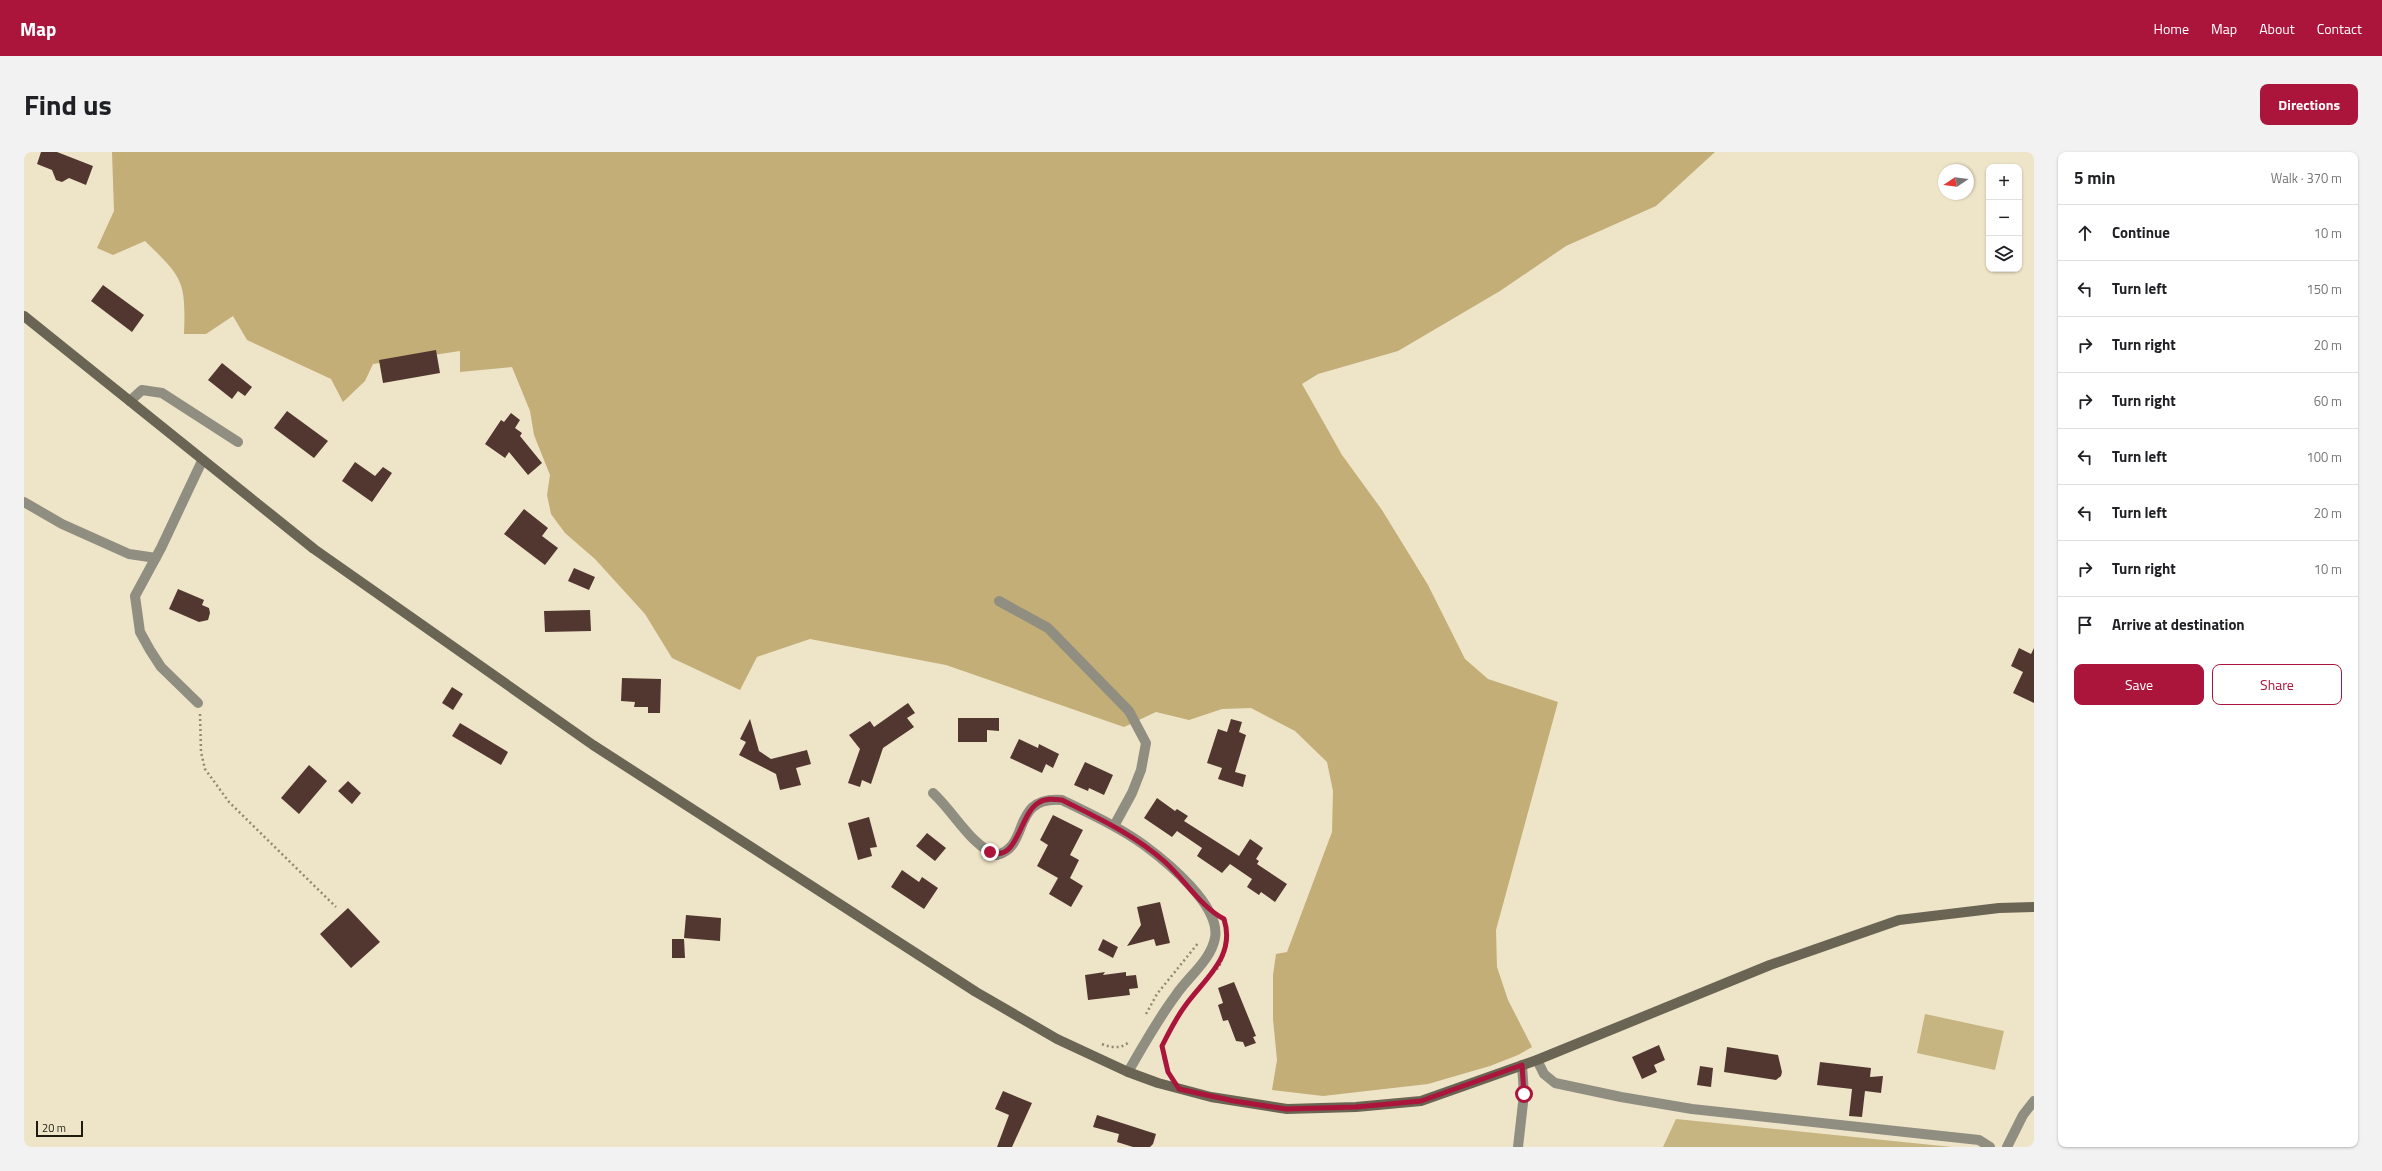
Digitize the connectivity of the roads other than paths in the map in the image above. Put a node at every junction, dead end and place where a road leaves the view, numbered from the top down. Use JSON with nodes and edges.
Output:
{"nodes":[{"id":1,"x":24,"y":316,"type":"edge"},
{"id":2,"x":130,"y":401,"type":"junction"},
{"id":3,"x":238,"y":442,"type":"dead end"},
{"id":4,"x":202,"y":461,"type":"junction"},
{"id":5,"x":24,"y":502,"type":"edge"},
{"id":6,"x":156,"y":558,"type":"junction"},
{"id":7,"x":999,"y":601,"type":"dead end"},
{"id":8,"x":198,"y":703,"type":"road end"},
{"id":9,"x":933,"y":793,"type":"dead end"},
{"id":10,"x":1114,"y":826,"type":"junction"},
{"id":11,"x":2034,"y":907,"type":"edge"},
{"id":12,"x":1537,"y":1060,"type":"junction"},
{"id":13,"x":1522,"y":1065,"type":"junction"},
{"id":14,"x":1128,"y":1072,"type":"junction"},
{"id":15,"x":2034,"y":1101,"type":"edge"},
{"id":16,"x":1518,"y":1147,"type":"edge"},
{"id":17,"x":1990,"y":1147,"type":"edge"},
{"id":18,"x":2007,"y":1147,"type":"edge"}],
"edges":[{"from":1,"to":2,"type":"main road"},
{"from":2,"to":3,"type":"street"},
{"from":2,"to":4,"type":"main road"},
{"from":4,"to":6,"type":"street"},
{"from":4,"to":14,"type":"main road"},
{"from":5,"to":6,"type":"street"},
{"from":6,"to":8,"type":"street"},
{"from":7,"to":10,"type":"street"},
{"from":9,"to":10,"type":"street"},
{"from":10,"to":14,"type":"street"},
{"from":11,"to":12,"type":"main road"},
{"from":12,"to":13,"type":"main road"},
{"from":12,"to":17,"type":"street"},
{"from":13,"to":14,"type":"main road"},
{"from":13,"to":16,"type":"street"},
{"from":15,"to":18,"type":"street"}]}
